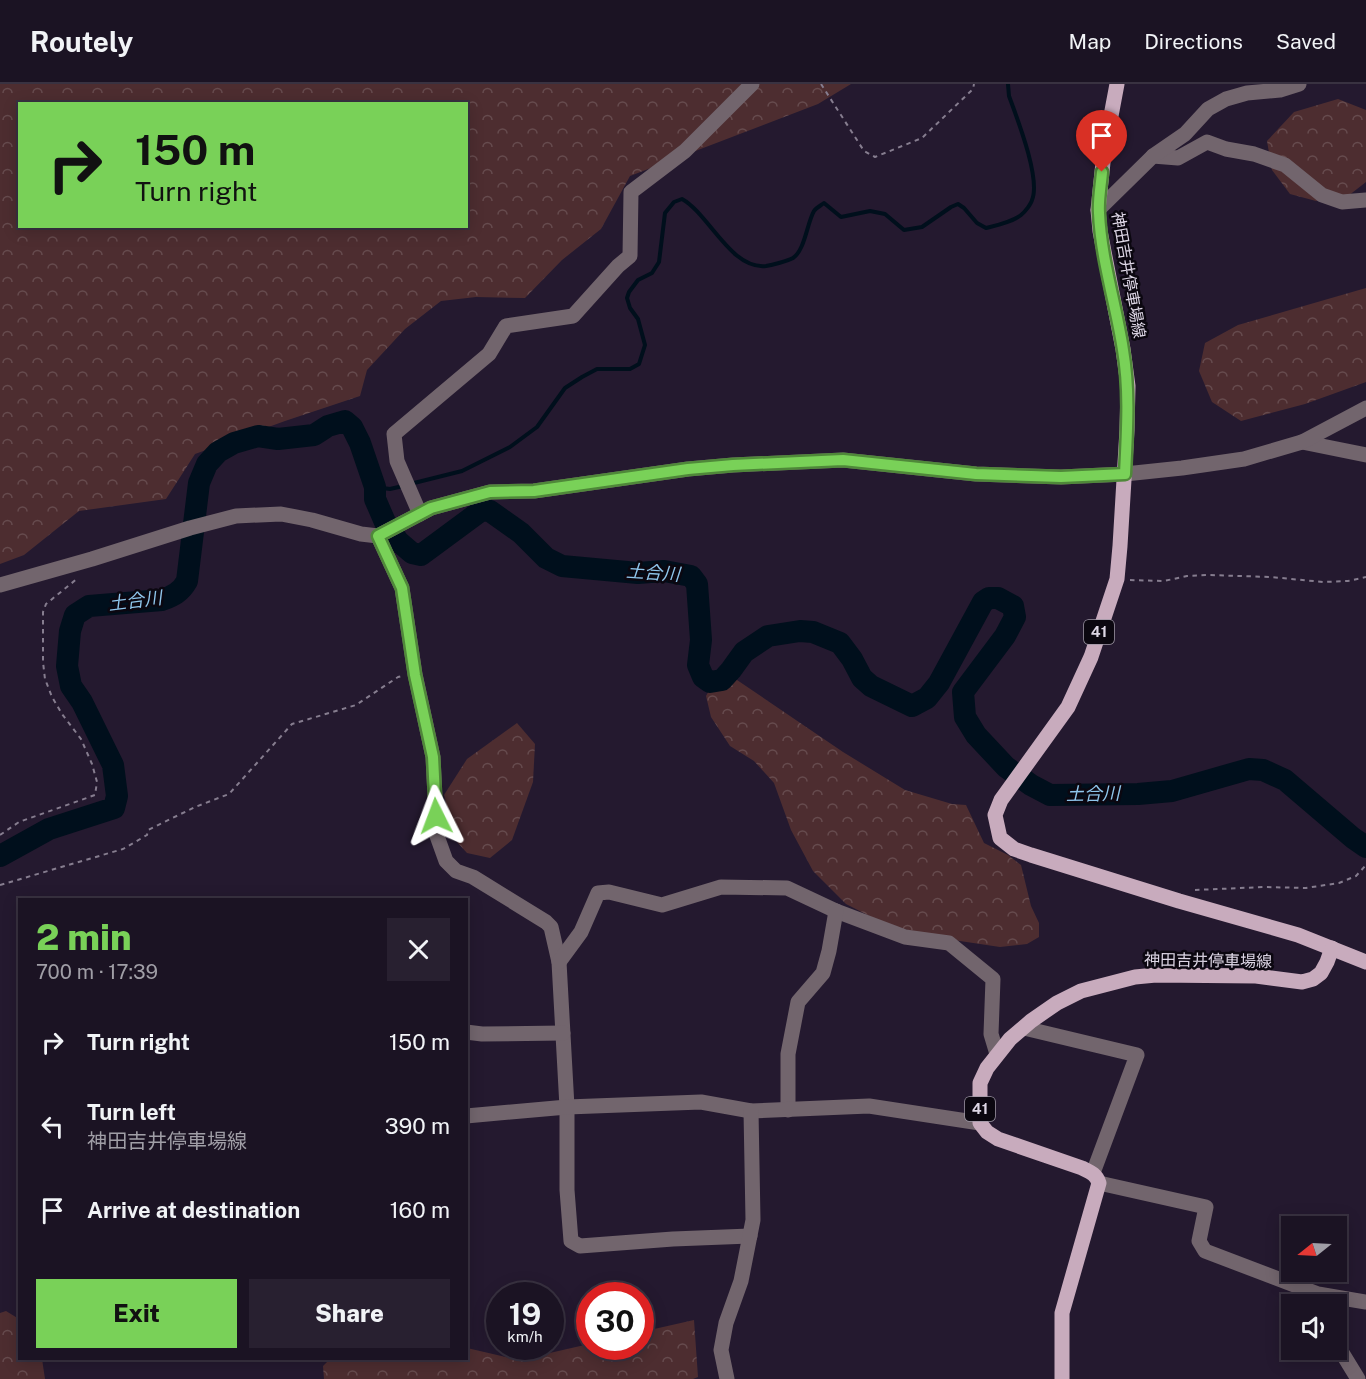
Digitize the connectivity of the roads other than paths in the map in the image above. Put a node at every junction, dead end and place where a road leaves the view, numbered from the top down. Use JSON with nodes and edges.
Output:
{"nodes":[{"id":1,"x":752,"y":84,"type":"edge"},
{"id":2,"x":1117,"y":84,"type":"edge"},
{"id":3,"x":1299,"y":84,"type":"edge"},
{"id":4,"x":1153,"y":156,"type":"junction"},
{"id":5,"x":1366,"y":200,"type":"edge"},
{"id":6,"x":1098,"y":210,"type":"junction"},
{"id":7,"x":1366,"y":408,"type":"edge"},
{"id":8,"x":1302,"y":442,"type":"junction"},
{"id":9,"x":1366,"y":455,"type":"edge"},
{"id":10,"x":1125,"y":474,"type":"junction"},
{"id":11,"x":420,"y":514,"type":"junction"},
{"id":12,"x":378,"y":536,"type":"junction"},
{"id":13,"x":0,"y":585,"type":"edge"},
{"id":14,"x":836,"y":911,"type":"junction"},
{"id":15,"x":1332,"y":948,"type":"junction"},
{"id":16,"x":559,"y":962,"type":"junction"},
{"id":17,"x":1366,"y":962,"type":"edge"},
{"id":18,"x":1024,"y":1028,"type":"junction"},
{"id":19,"x":468,"y":1032,"type":"edge"},
{"id":20,"x":563,"y":1033,"type":"junction"},
{"id":21,"x":997,"y":1054,"type":"junction"},
{"id":22,"x":567,"y":1107,"type":"junction"},
{"id":23,"x":788,"y":1110,"type":"junction"},
{"id":24,"x":752,"y":1111,"type":"junction"},
{"id":25,"x":468,"y":1116,"type":"edge"},
{"id":26,"x":980,"y":1123,"type":"junction"},
{"id":27,"x":1096,"y":1178,"type":"junction"},
{"id":28,"x":750,"y":1236,"type":"junction"},
{"id":29,"x":1306,"y":1294,"type":"edge"},
{"id":30,"x":1347,"y":1301,"type":"edge"},
{"id":31,"x":1366,"y":1302,"type":"edge"},
{"id":32,"x":1346,"y":1360,"type":"edge"},
{"id":33,"x":727,"y":1379,"type":"edge"},
{"id":34,"x":1062,"y":1379,"type":"edge"},
{"id":35,"x":1358,"y":1379,"type":"edge"}],
"edges":[{"from":1,"to":11,"type":"street"},
{"from":2,"to":6,"type":"main road","name":"神田吉井停車場線","number":"41"},
{"from":3,"to":4,"type":"street"},
{"from":4,"to":5,"type":"street"},
{"from":4,"to":6,"type":"street"},
{"from":6,"to":10,"type":"main road","name":"神田吉井停車場線","number":"41"},
{"from":7,"to":8,"type":"street"},
{"from":8,"to":9,"type":"street"},
{"from":8,"to":10,"type":"street"},
{"from":10,"to":11,"type":"street"},
{"from":10,"to":15,"type":"main road","name":"神田吉井停車場線","number":"41"},
{"from":11,"to":12,"type":"street"},
{"from":12,"to":13,"type":"street"},
{"from":12,"to":16,"type":"street"},
{"from":14,"to":16,"type":"street"},
{"from":14,"to":21,"type":"street"},
{"from":14,"to":23,"type":"street"},
{"from":15,"to":17,"type":"main road","name":"神田吉井停車場線","number":"41"},
{"from":15,"to":18,"type":"main road","name":"神田吉井停車場線","number":"41"},
{"from":16,"to":20,"type":"street"},
{"from":18,"to":21,"type":"main road","name":"神田吉井停車場線","number":"41"},
{"from":18,"to":27,"type":"street"},
{"from":19,"to":20,"type":"street"},
{"from":20,"to":22,"type":"street"},
{"from":21,"to":26,"type":"main road","name":"神田吉井停車場線","number":"41"},
{"from":22,"to":24,"type":"street"},
{"from":22,"to":25,"type":"street"},
{"from":22,"to":28,"type":"street"},
{"from":23,"to":24,"type":"street"},
{"from":23,"to":26,"type":"street"},
{"from":24,"to":28,"type":"street"},
{"from":26,"to":27,"type":"main road","number":"41"},
{"from":27,"to":29,"type":"street"},
{"from":27,"to":34,"type":"main road"},
{"from":28,"to":33,"type":"street"},
{"from":30,"to":31,"type":"street"},
{"from":32,"to":35,"type":"street"}]}
